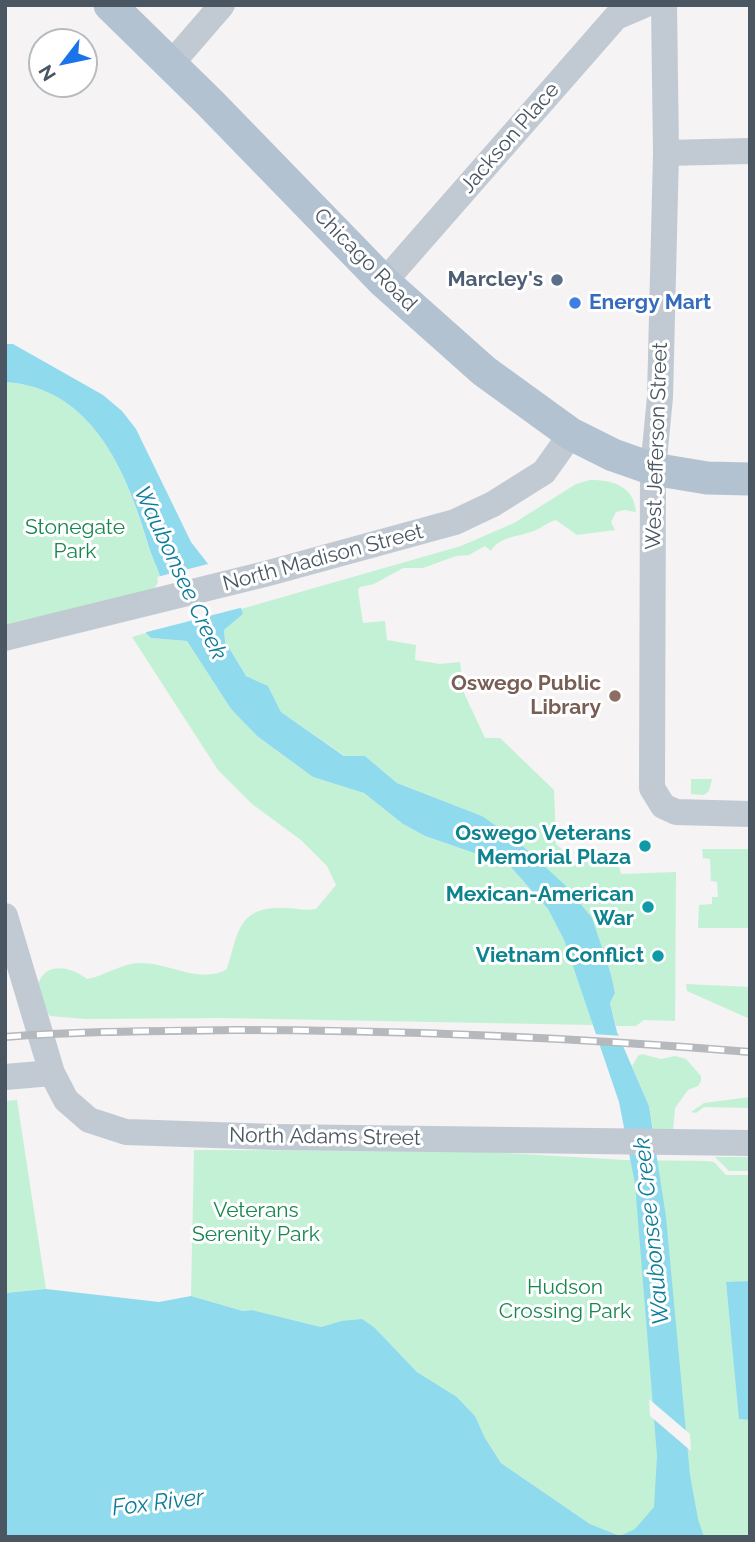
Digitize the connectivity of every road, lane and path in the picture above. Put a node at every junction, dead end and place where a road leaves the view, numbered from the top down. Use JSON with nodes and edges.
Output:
{"nodes":[{"id":1,"x":110,"y":5,"type":"edge"},
{"id":2,"x":222,"y":5,"type":"edge"},
{"id":3,"x":644,"y":5,"type":"edge"},
{"id":4,"x":664,"y":5,"type":"edge"},
{"id":5,"x":171,"y":64,"type":"junction"},
{"id":6,"x":750,"y":151,"type":"edge"},
{"id":7,"x":666,"y":153,"type":"junction"},
{"id":8,"x":384,"y":282,"type":"junction"},
{"id":9,"x":571,"y":435,"type":"junction"},
{"id":10,"x":653,"y":469,"type":"junction"},
{"id":11,"x":750,"y":479,"type":"edge"},
{"id":12,"x":5,"y":638,"type":"edge"},
{"id":13,"x":750,"y":814,"type":"edge"},
{"id":14,"x":5,"y":916,"type":"edge"},
{"id":15,"x":52,"y":1073,"type":"junction"},
{"id":16,"x":5,"y":1077,"type":"edge"},
{"id":17,"x":750,"y":1143,"type":"edge"}],
"edges":[{"from":1,"to":5,"type":"main road","name":"Chicago Road"},
{"from":2,"to":5,"type":"street"},
{"from":3,"to":8,"type":"street","name":"Jackson Place"},
{"from":4,"to":7,"type":"street","name":"West Jefferson Street"},
{"from":5,"to":8,"type":"main road","name":"Chicago Road"},
{"from":6,"to":7,"type":"street"},
{"from":7,"to":10,"type":"street","name":"West Jefferson Street"},
{"from":8,"to":9,"type":"main road","name":"Chicago Road"},
{"from":9,"to":10,"type":"main road","name":"Chicago Road"},
{"from":9,"to":12,"type":"street","name":"North Madison Street"},
{"from":10,"to":11,"type":"main road","name":"Chicago Road"},
{"from":10,"to":13,"type":"street","name":"West Jefferson Street"},
{"from":14,"to":15,"type":"street","name":"North Adams Street"},
{"from":15,"to":16,"type":"street"},
{"from":15,"to":17,"type":"street","name":"North Adams Street"}]}
